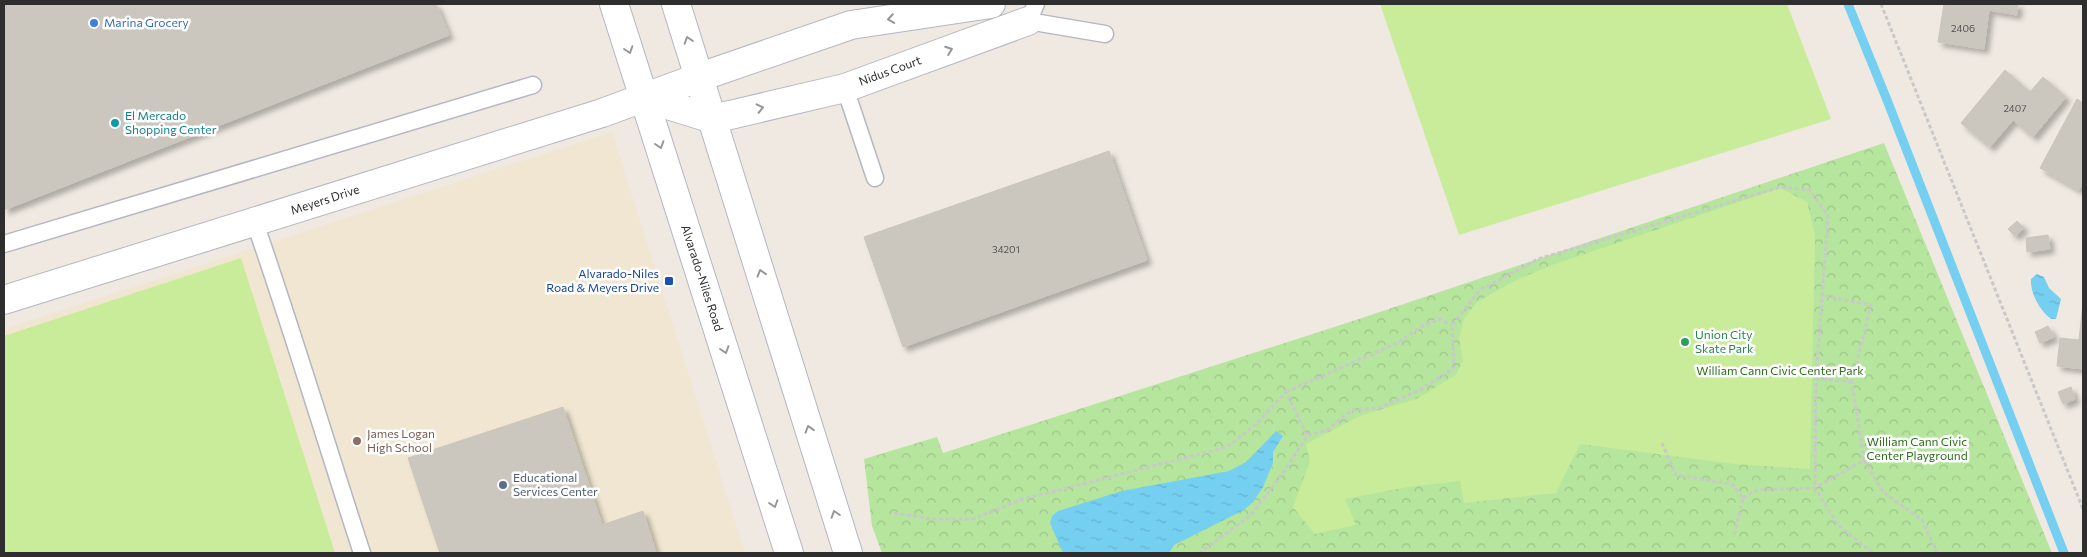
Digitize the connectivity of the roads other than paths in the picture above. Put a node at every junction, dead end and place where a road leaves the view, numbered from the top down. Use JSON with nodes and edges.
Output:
{"nodes":[{"id":1,"x":614,"y":4,"type":"edge"},
{"id":2,"x":676,"y":4,"type":"edge"},
{"id":3,"x":992,"y":4,"type":"edge"},
{"id":4,"x":997,"y":4,"type":"edge"},
{"id":5,"x":1032,"y":12,"type":"edge"},
{"id":6,"x":1105,"y":34,"type":"dead end"},
{"id":7,"x":700,"y":77,"type":"junction"},
{"id":8,"x":533,"y":85,"type":"dead end"},
{"id":9,"x":845,"y":88,"type":"junction"},
{"id":10,"x":645,"y":98,"type":"junction"},
{"id":11,"x":713,"y":119,"type":"junction"},
{"id":12,"x":875,"y":178,"type":"dead end"},
{"id":13,"x":255,"y":222,"type":"junction"},
{"id":14,"x":4,"y":244,"type":"edge"},
{"id":15,"x":4,"y":300,"type":"edge"},
{"id":16,"x":362,"y":553,"type":"edge"},
{"id":17,"x":790,"y":553,"type":"edge"},
{"id":18,"x":848,"y":553,"type":"edge"}],
"edges":[{"from":1,"to":10,"type":"street","name":"Alvarado-Niles Road","one_way":true},
{"from":7,"to":2,"type":"street","one_way":true},
{"from":3,"to":7,"type":"street","one_way":true},
{"from":4,"to":5,"type":"street"},
{"from":5,"to":6,"type":"lane"},
{"from":9,"to":5,"type":"street","name":"Nidus Court","one_way":true},
{"from":7,"to":10,"type":"street","name":"Meyers Drive"},
{"from":7,"to":11,"type":"street"},
{"from":8,"to":14,"type":"lane"},
{"from":11,"to":9,"type":"street","name":"Nidus Court","one_way":true},
{"from":9,"to":12,"type":"lane"},
{"from":10,"to":11,"type":"street"},
{"from":10,"to":13,"type":"street","name":"Meyers Drive"},
{"from":10,"to":17,"type":"street","name":"Alvarado-Niles Road","one_way":true},
{"from":18,"to":11,"type":"street","one_way":true},
{"from":13,"to":15,"type":"street","name":"Meyers Drive"},
{"from":13,"to":16,"type":"lane"}]}
